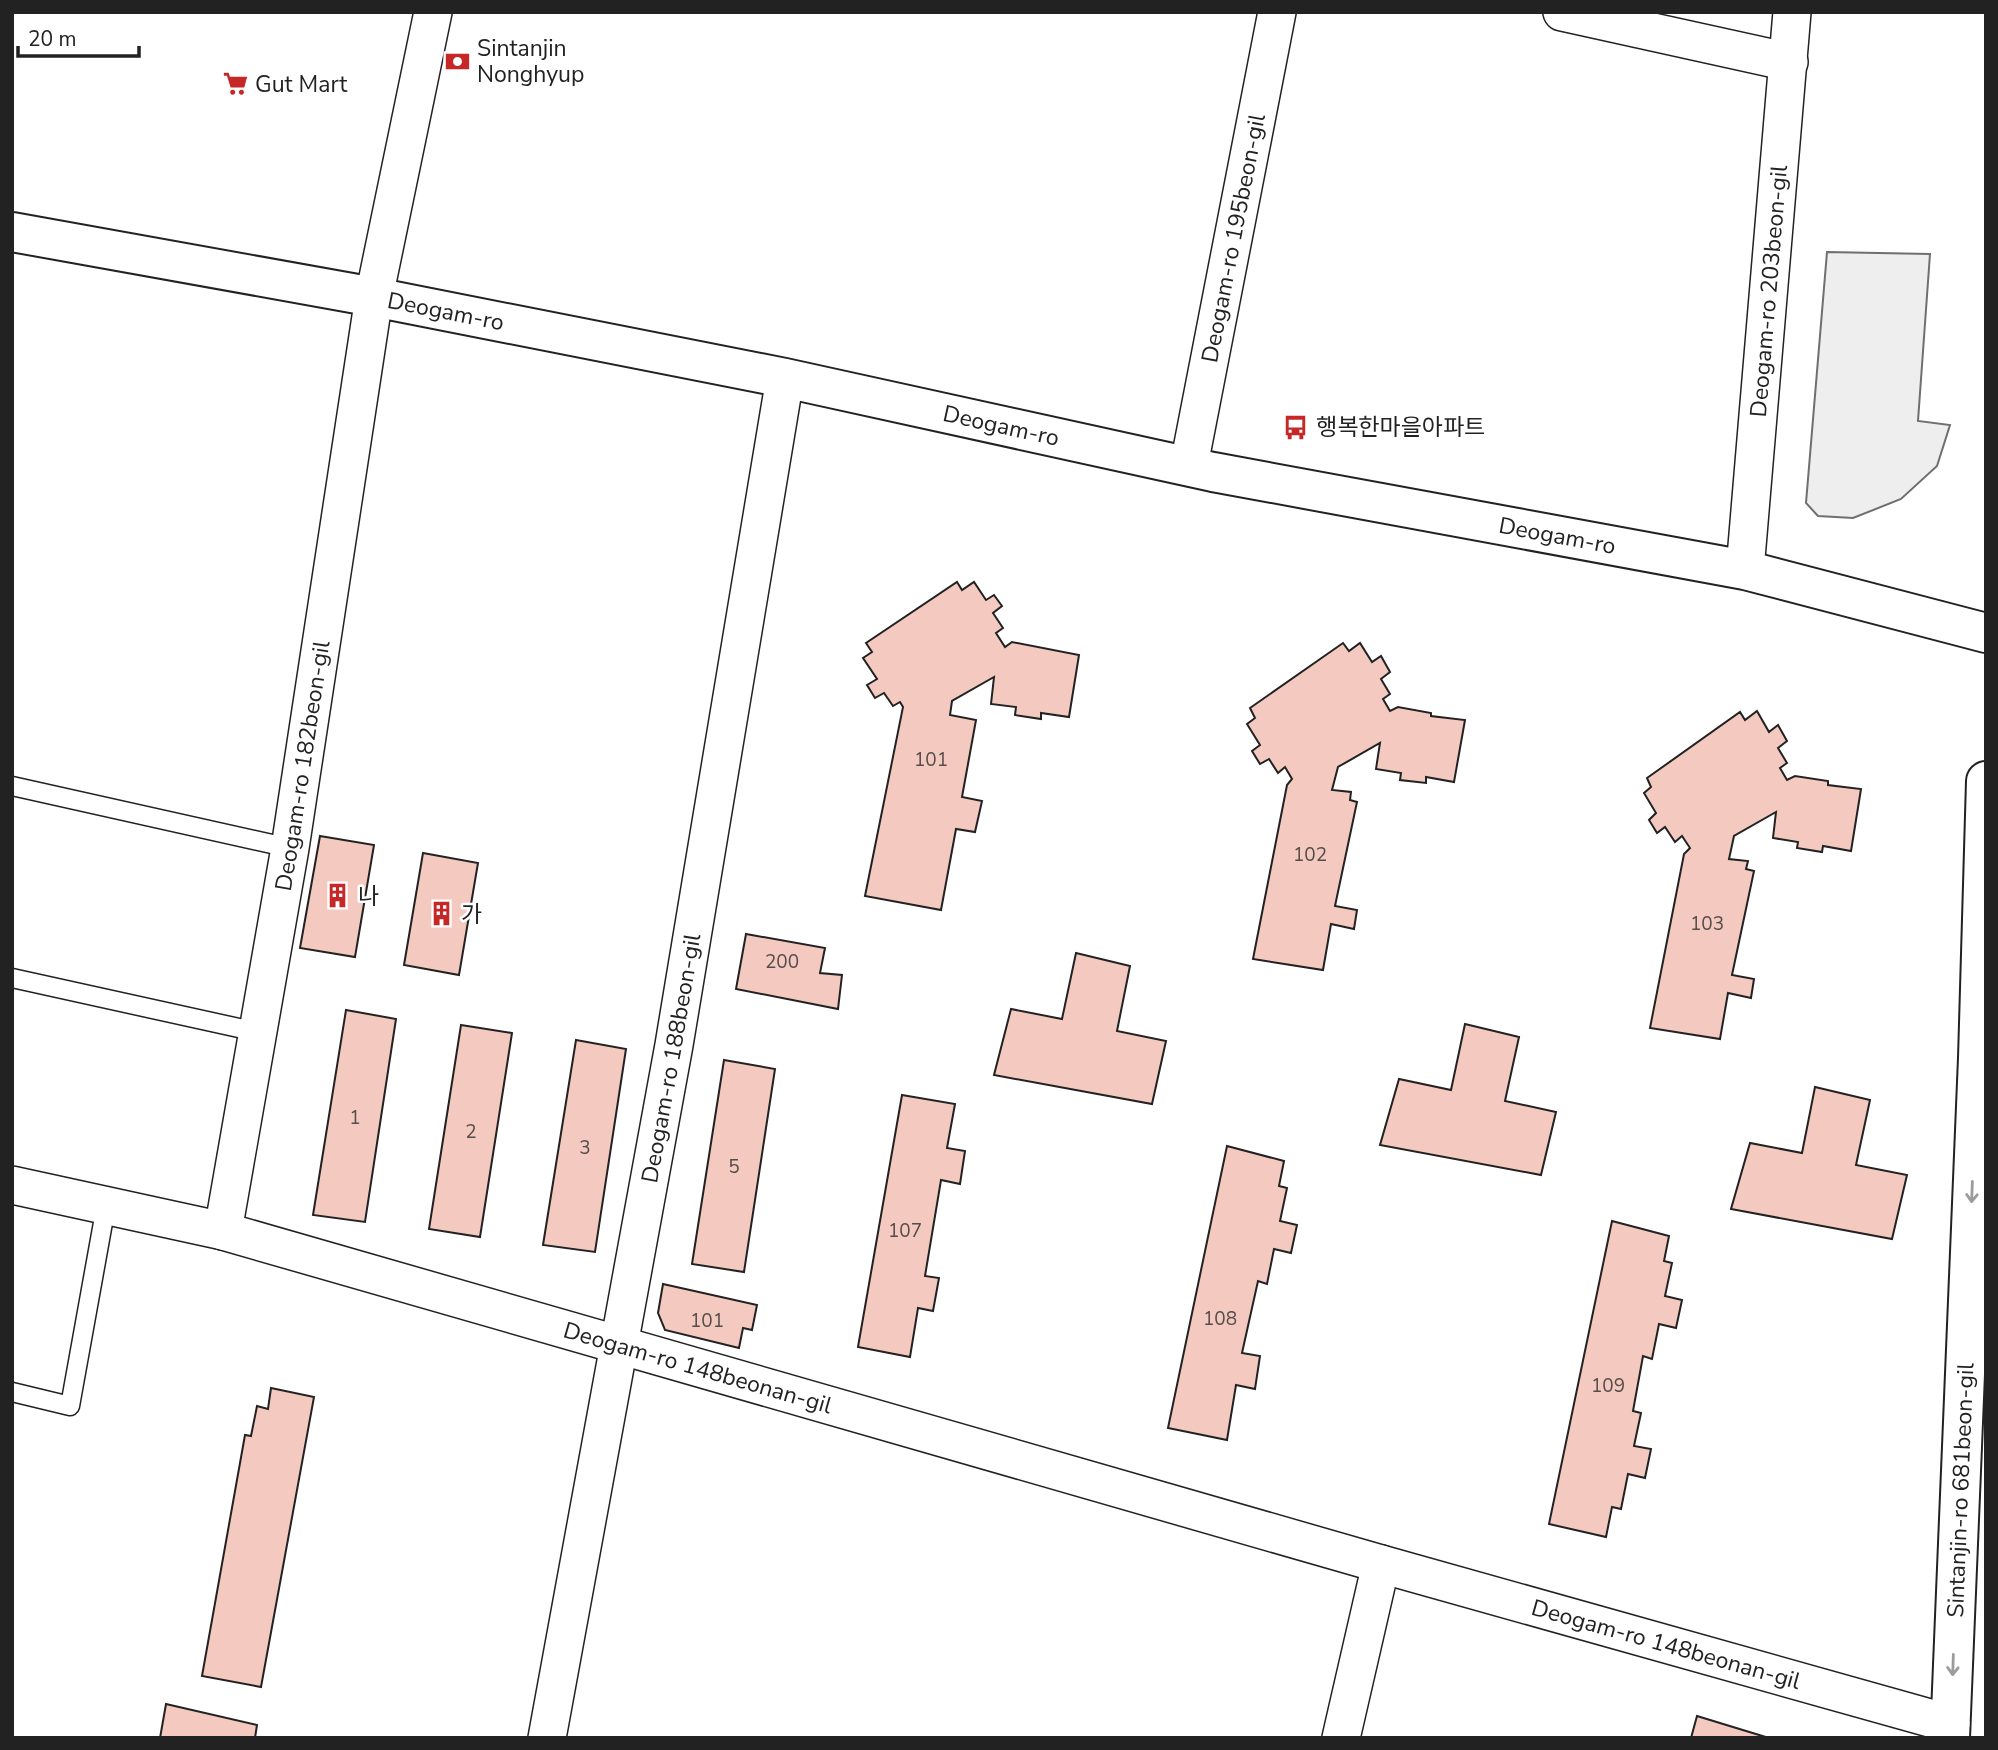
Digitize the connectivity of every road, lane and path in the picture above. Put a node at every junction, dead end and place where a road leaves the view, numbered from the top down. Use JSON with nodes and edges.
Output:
{"nodes":[{"id":1,"x":433,"y":12,"type":"edge"},
{"id":2,"x":1277,"y":12,"type":"edge"},
{"id":3,"x":1562,"y":12,"type":"edge"},
{"id":4,"x":1792,"y":12,"type":"edge"},
{"id":5,"x":1789,"y":62,"type":"junction"},
{"id":6,"x":12,"y":232,"type":"edge"},
{"id":7,"x":374,"y":298,"type":"junction"},
{"id":8,"x":785,"y":378,"type":"junction"},
{"id":9,"x":1189,"y":465,"type":"junction"},
{"id":10,"x":1745,"y":570,"type":"junction"},
{"id":11,"x":1986,"y":633,"type":"edge"},
{"id":12,"x":1986,"y":781,"type":"edge"},
{"id":13,"x":12,"y":786,"type":"edge"},
{"id":14,"x":290,"y":848,"type":"junction"},
{"id":15,"x":12,"y":978,"type":"edge"},
{"id":16,"x":257,"y":1032,"type":"junction"},
{"id":17,"x":12,"y":1185,"type":"edge"},
{"id":18,"x":106,"y":1206,"type":"junction"},
{"id":19,"x":223,"y":1231,"type":"junction"},
{"id":20,"x":618,"y":1345,"type":"junction"},
{"id":21,"x":12,"y":1392,"type":"edge"},
{"id":22,"x":1381,"y":1564,"type":"junction"},
{"id":23,"x":1951,"y":1731,"type":"edge"},
{"id":24,"x":547,"y":1738,"type":"edge"},
{"id":25,"x":1341,"y":1738,"type":"edge"}],
"edges":[{"from":1,"to":7,"type":"street","name":"Deogam-ro 182beon-gil"},
{"from":2,"to":9,"type":"street","name":"Deogam-ro 195beon-gil"},
{"from":3,"to":5,"type":"street"},
{"from":4,"to":5,"type":"street","name":"Deogam-ro 203beon-gil"},
{"from":5,"to":10,"type":"street","name":"Deogam-ro 203beon-gil"},
{"from":6,"to":7,"type":"street","name":"Deogam-ro"},
{"from":7,"to":8,"type":"street","name":"Deogam-ro"},
{"from":7,"to":14,"type":"street","name":"Deogam-ro 182beon-gil"},
{"from":8,"to":9,"type":"street","name":"Deogam-ro"},
{"from":8,"to":20,"type":"street","name":"Deogam-ro 188beon-gil"},
{"from":9,"to":10,"type":"street","name":"Deogam-ro"},
{"from":10,"to":11,"type":"street","name":"Deogam-ro"},
{"from":12,"to":23,"type":"street","name":"Sintanjin-ro 681beon-gil","one_way":true},
{"from":13,"to":14,"type":"lane"},
{"from":14,"to":16,"type":"street","name":"Deogam-ro 182beon-gil"},
{"from":15,"to":16,"type":"lane"},
{"from":16,"to":19,"type":"street","name":"Deogam-ro 182beon-gil"},
{"from":17,"to":18,"type":"street","name":"Deogam-ro 148beonan-gil"},
{"from":18,"to":19,"type":"street","name":"Deogam-ro 148beonan-gil"},
{"from":18,"to":21,"type":"lane"},
{"from":19,"to":20,"type":"street","name":"Deogam-ro 148beonan-gil"},
{"from":20,"to":22,"type":"street","name":"Deogam-ro 148beonan-gil"},
{"from":20,"to":24,"type":"street","name":"Deogam-ro 188beon-gil"},
{"from":22,"to":23,"type":"street","name":"Deogam-ro 148beonan-gil"},
{"from":22,"to":25,"type":"street"}]}
